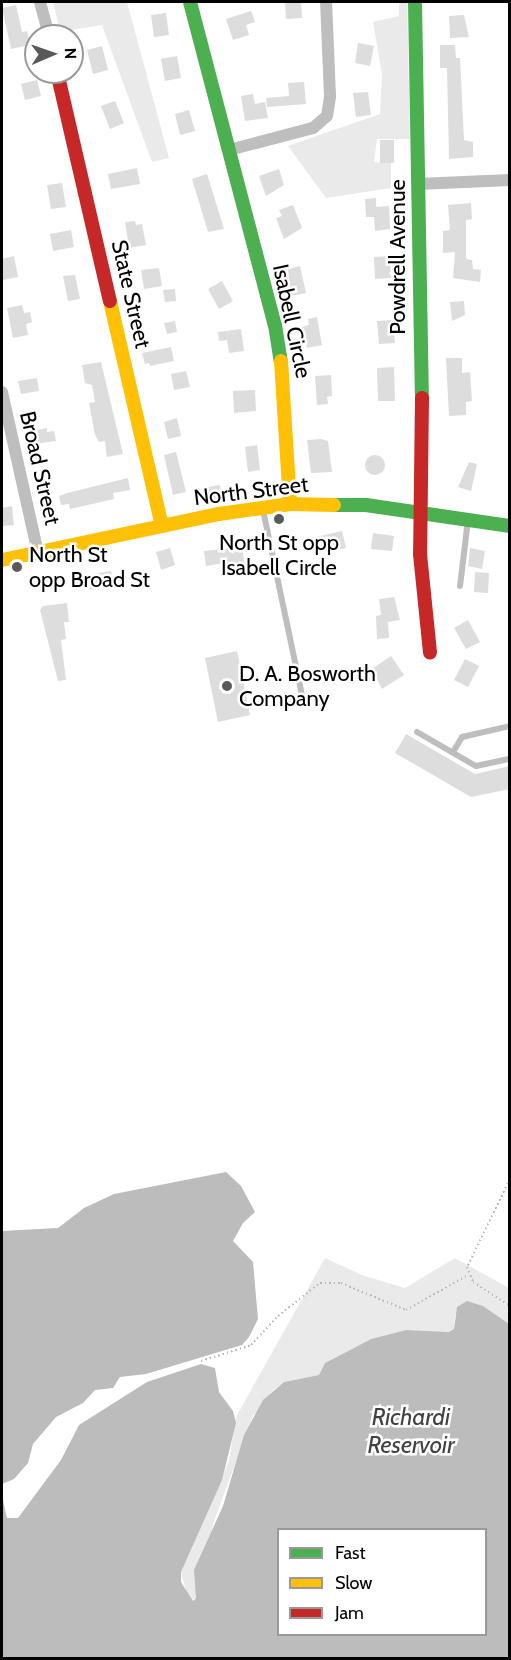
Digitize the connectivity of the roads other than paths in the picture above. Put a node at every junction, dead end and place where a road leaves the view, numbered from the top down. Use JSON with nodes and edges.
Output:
{"nodes":[{"id":1,"x":40,"y":2,"type":"edge"},
{"id":2,"x":190,"y":2,"type":"edge"},
{"id":3,"x":327,"y":2,"type":"edge"},
{"id":4,"x":416,"y":2,"type":"edge"},
{"id":5,"x":46,"y":24,"type":"edge"},
{"id":6,"x":60,"y":84,"type":"edge"},
{"id":7,"x":229,"y":150,"type":"junction"},
{"id":8,"x":510,"y":180,"type":"edge"},
{"id":9,"x":418,"y":184,"type":"junction"},
{"id":10,"x":2,"y":393,"type":"edge"},
{"id":11,"x":290,"y":504,"type":"junction"},
{"id":12,"x":262,"y":507,"type":"junction"},
{"id":13,"x":423,"y":513,"type":"junction"},
{"id":14,"x":468,"y":520,"type":"junction"},
{"id":15,"x":162,"y":526,"type":"junction"},
{"id":16,"x":510,"y":526,"type":"edge"},
{"id":17,"x":38,"y":553,"type":"junction"},
{"id":18,"x":2,"y":560,"type":"edge"},
{"id":19,"x":460,"y":586,"type":"dead end"},
{"id":20,"x":430,"y":652,"type":"dead end"},
{"id":21,"x":303,"y":700,"type":"dead end"},
{"id":22,"x":510,"y":726,"type":"edge"},
{"id":23,"x":417,"y":732,"type":"dead end"},
{"id":24,"x":453,"y":752,"type":"junction"},
{"id":25,"x":510,"y":759,"type":"edge"}],
"edges":[{"from":1,"to":5,"type":"street"},
{"from":2,"to":7,"type":"street","name":"Isabell Circle"},
{"from":3,"to":7,"type":"street"},
{"from":4,"to":9,"type":"street","name":"Powdrell Avenue"},
{"from":6,"to":15,"type":"street","name":"State Street"},
{"from":7,"to":11,"type":"street","name":"Isabell Circle"},
{"from":8,"to":9,"type":"street"},
{"from":9,"to":13,"type":"street","name":"Powdrell Avenue"},
{"from":10,"to":17,"type":"street","name":"Broad Street"},
{"from":11,"to":12,"type":"street","name":"North Street"},
{"from":11,"to":13,"type":"street","name":"North Street"},
{"from":12,"to":15,"type":"street","name":"North Street"},
{"from":12,"to":21,"type":"lane"},
{"from":13,"to":14,"type":"street","name":"North Street"},
{"from":13,"to":20,"type":"street","name":"Powdrell Avenue"},
{"from":14,"to":16,"type":"street","name":"North Street"},
{"from":14,"to":19,"type":"lane"},
{"from":15,"to":17,"type":"street","name":"North Street"},
{"from":17,"to":18,"type":"street","name":"North Street"},
{"from":22,"to":24,"type":"lane"},
{"from":23,"to":24,"type":"lane"},
{"from":24,"to":25,"type":"lane"}]}
